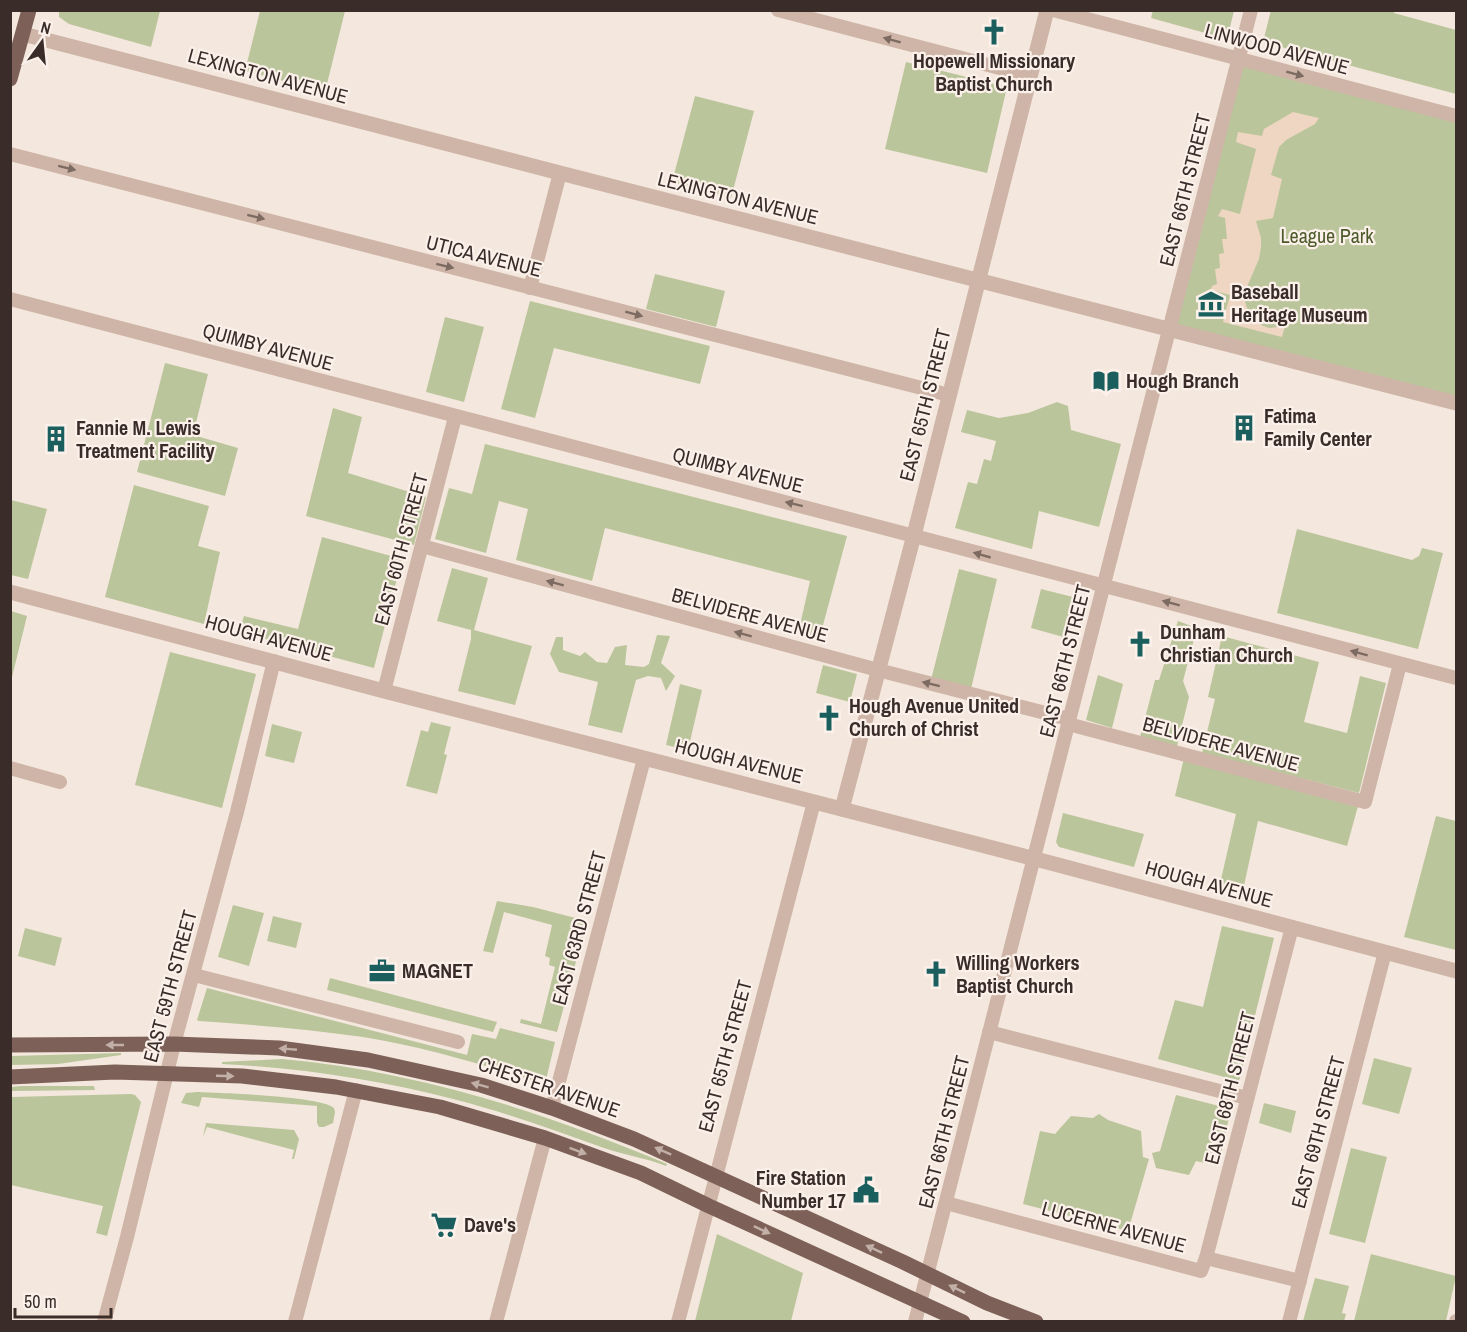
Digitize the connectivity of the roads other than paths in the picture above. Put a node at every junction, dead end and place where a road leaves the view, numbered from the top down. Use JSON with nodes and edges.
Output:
{"nodes":[{"id":1,"x":30,"y":10,"type":"edge"},
{"id":2,"x":778,"y":10,"type":"edge"},
{"id":3,"x":1047,"y":10,"type":"edge"},
{"id":4,"x":1053,"y":10,"type":"edge"},
{"id":5,"x":1251,"y":10,"type":"edge"},
{"id":6,"x":17,"y":32,"type":"edge"},
{"id":7,"x":1239,"y":59,"type":"junction"},
{"id":8,"x":1030,"y":76,"type":"junction"},
{"id":9,"x":10,"y":79,"type":"edge"},
{"id":10,"x":1456,"y":116,"type":"edge"},
{"id":11,"x":10,"y":154,"type":"edge"},
{"id":12,"x":560,"y":173,"type":"junction"},
{"id":13,"x":978,"y":280,"type":"junction"},
{"id":14,"x":530,"y":288,"type":"junction"},
{"id":15,"x":10,"y":299,"type":"edge"},
{"id":16,"x":1170,"y":329,"type":"junction"},
{"id":17,"x":949,"y":395,"type":"junction"},
{"id":18,"x":1456,"y":403,"type":"edge"},
{"id":19,"x":455,"y":417,"type":"junction"},
{"id":20,"x":914,"y":535,"type":"junction"},
{"id":21,"x":422,"y":546,"type":"junction"},
{"id":22,"x":1104,"y":585,"type":"junction"},
{"id":23,"x":10,"y":592,"type":"edge"},
{"id":24,"x":274,"y":661,"type":"junction"},
{"id":25,"x":1400,"y":664,"type":"junction"},
{"id":26,"x":878,"y":670,"type":"junction"},
{"id":27,"x":1456,"y":678,"type":"edge"},
{"id":28,"x":384,"y":691,"type":"junction"},
{"id":29,"x":1069,"y":722,"type":"junction"},
{"id":30,"x":644,"y":759,"type":"junction"},
{"id":31,"x":10,"y":768,"type":"edge"},
{"id":32,"x":60,"y":782,"type":"dead end"},
{"id":33,"x":814,"y":802,"type":"junction"},
{"id":34,"x":842,"y":809,"type":"junction"},
{"id":35,"x":1035,"y":859,"type":"junction"},
{"id":36,"x":1292,"y":927,"type":"junction"},
{"id":37,"x":1385,"y":952,"type":"junction"},
{"id":38,"x":1456,"y":971,"type":"edge"},
{"id":39,"x":194,"y":975,"type":"junction"},
{"id":40,"x":989,"y":1032,"type":"junction"},
{"id":41,"x":458,"y":1042,"type":"dead end"},
{"id":42,"x":174,"y":1044,"type":"junction"},
{"id":43,"x":10,"y":1045,"type":"edge"},
{"id":44,"x":166,"y":1073,"type":"junction"},
{"id":45,"x":10,"y":1077,"type":"edge"},
{"id":46,"x":356,"y":1090,"type":"junction"},
{"id":47,"x":1247,"y":1098,"type":"junction"},
{"id":48,"x":552,"y":1108,"type":"junction"},
{"id":49,"x":545,"y":1138,"type":"junction"},
{"id":50,"x":716,"y":1176,"type":"junction"},
{"id":51,"x":946,"y":1203,"type":"junction"},
{"id":52,"x":709,"y":1206,"type":"junction"},
{"id":53,"x":1206,"y":1258,"type":"junction"},
{"id":54,"x":927,"y":1274,"type":"junction"},
{"id":55,"x":1300,"y":1281,"type":"junction"},
{"id":56,"x":920,"y":1302,"type":"junction"},
{"id":57,"x":104,"y":1322,"type":"edge"},
{"id":58,"x":295,"y":1322,"type":"edge"},
{"id":59,"x":496,"y":1322,"type":"edge"},
{"id":60,"x":678,"y":1322,"type":"edge"},
{"id":61,"x":915,"y":1322,"type":"edge"},
{"id":62,"x":963,"y":1322,"type":"edge"},
{"id":63,"x":1036,"y":1322,"type":"edge"},
{"id":64,"x":1290,"y":1322,"type":"edge"}],
"edges":[{"from":1,"to":6,"type":"main road"},
{"from":8,"to":2,"type":"street","one_way":true},
{"from":3,"to":8,"type":"street","name":"EAST 65TH STREET"},
{"from":4,"to":7,"type":"street","name":"LINWOOD AVENUE"},
{"from":5,"to":7,"type":"street","name":"EAST 66TH STREET"},
{"from":6,"to":9,"type":"main road"},
{"from":6,"to":12,"type":"street","name":"LEXINGTON AVENUE"},
{"from":7,"to":10,"type":"street","name":"LINWOOD AVENUE","one_way":true},
{"from":7,"to":16,"type":"street","name":"EAST 66TH STREET"},
{"from":8,"to":13,"type":"street","name":"EAST 65TH STREET"},
{"from":11,"to":14,"type":"street","name":"UTICA AVENUE","one_way":true},
{"from":12,"to":13,"type":"street","name":"LEXINGTON AVENUE"},
{"from":12,"to":14,"type":"street"},
{"from":13,"to":16,"type":"street","name":"LEXINGTON AVENUE"},
{"from":13,"to":17,"type":"street","name":"EAST 65TH STREET"},
{"from":14,"to":17,"type":"street","name":"UTICA AVENUE","one_way":true},
{"from":15,"to":19,"type":"street","name":"QUIMBY AVENUE"},
{"from":16,"to":18,"type":"street","name":"LEXINGTON AVENUE"},
{"from":16,"to":22,"type":"street","name":"EAST 66TH STREET"},
{"from":17,"to":20,"type":"street","name":"EAST 65TH STREET"},
{"from":20,"to":19,"type":"street","name":"QUIMBY AVENUE","one_way":true},
{"from":19,"to":21,"type":"street","name":"EAST 60TH STREET"},
{"from":22,"to":20,"type":"street","name":"QUIMBY AVENUE","one_way":true},
{"from":20,"to":26,"type":"street","name":"EAST 65TH STREET"},
{"from":26,"to":21,"type":"street","name":"BELVIDERE AVENUE","one_way":true},
{"from":21,"to":28,"type":"street","name":"EAST 60TH STREET"},
{"from":25,"to":22,"type":"street","name":"QUIMBY AVENUE","one_way":true},
{"from":22,"to":29,"type":"street","name":"EAST 66TH STREET"},
{"from":23,"to":24,"type":"street","name":"HOUGH AVENUE"},
{"from":24,"to":28,"type":"street","name":"HOUGH AVENUE"},
{"from":24,"to":39,"type":"street","name":"EAST 59TH STREET"},
{"from":25,"to":27,"type":"street","name":"QUIMBY AVENUE"},
{"from":25,"to":29,"type":"street","name":"BELVIDERE AVENUE"},
{"from":29,"to":26,"type":"street","name":"BELVIDERE AVENUE","one_way":true},
{"from":26,"to":34,"type":"street","name":"EAST 65TH STREET"},
{"from":28,"to":30,"type":"street","name":"HOUGH AVENUE"},
{"from":29,"to":35,"type":"street","name":"EAST 66TH STREET"},
{"from":30,"to":33,"type":"street","name":"HOUGH AVENUE"},
{"from":30,"to":48,"type":"street","name":"EAST 63RD STREET"},
{"from":31,"to":32,"type":"street"},
{"from":33,"to":34,"type":"street","name":"HOUGH AVENUE"},
{"from":33,"to":50,"type":"street","name":"EAST 65TH STREET"},
{"from":34,"to":35,"type":"street","name":"HOUGH AVENUE"},
{"from":35,"to":36,"type":"street","name":"HOUGH AVENUE"},
{"from":35,"to":40,"type":"street","name":"EAST 66TH STREET"},
{"from":36,"to":37,"type":"street","name":"HOUGH AVENUE"},
{"from":36,"to":47,"type":"street","name":"EAST 68TH STREET"},
{"from":37,"to":38,"type":"street","name":"HOUGH AVENUE"},
{"from":37,"to":55,"type":"street","name":"EAST 69TH STREET"},
{"from":39,"to":41,"type":"street"},
{"from":39,"to":42,"type":"street","name":"EAST 59TH STREET"},
{"from":40,"to":47,"type":"street"},
{"from":40,"to":51,"type":"street","name":"EAST 66TH STREET"},
{"from":42,"to":43,"type":"main road","name":"CHESTER AVENUE","one_way":true},
{"from":42,"to":44,"type":"street","name":"EAST 59TH STREET"},
{"from":48,"to":42,"type":"main road","name":"CHESTER AVENUE","one_way":true},
{"from":44,"to":45,"type":"main road"},
{"from":44,"to":46,"type":"main road","one_way":true},
{"from":44,"to":57,"type":"street","name":"EAST 59TH STREET"},
{"from":46,"to":49,"type":"main road"},
{"from":46,"to":58,"type":"street"},
{"from":47,"to":53,"type":"street","name":"EAST 68TH STREET"},
{"from":50,"to":48,"type":"main road","name":"CHESTER AVENUE","one_way":true},
{"from":49,"to":52,"type":"main road","one_way":true},
{"from":49,"to":59,"type":"street"},
{"from":50,"to":52,"type":"street","name":"EAST 65TH STREET"},
{"from":54,"to":50,"type":"main road","name":"CHESTER AVENUE","one_way":true},
{"from":51,"to":53,"type":"street","name":"LUCERNE AVENUE"},
{"from":51,"to":54,"type":"street","name":"EAST 66TH STREET"},
{"from":52,"to":56,"type":"main road","one_way":true},
{"from":52,"to":60,"type":"street","name":"EAST 65TH STREET"},
{"from":53,"to":55,"type":"street","name":"LUCERNE AVENUE"},
{"from":54,"to":56,"type":"street","name":"EAST 66TH STREET"},
{"from":63,"to":54,"type":"main road","name":"CHESTER AVENUE","one_way":true},
{"from":55,"to":64,"type":"street","name":"EAST 69TH STREET"},
{"from":56,"to":61,"type":"street","name":"EAST 66TH STREET"},
{"from":56,"to":62,"type":"main road"}]}
